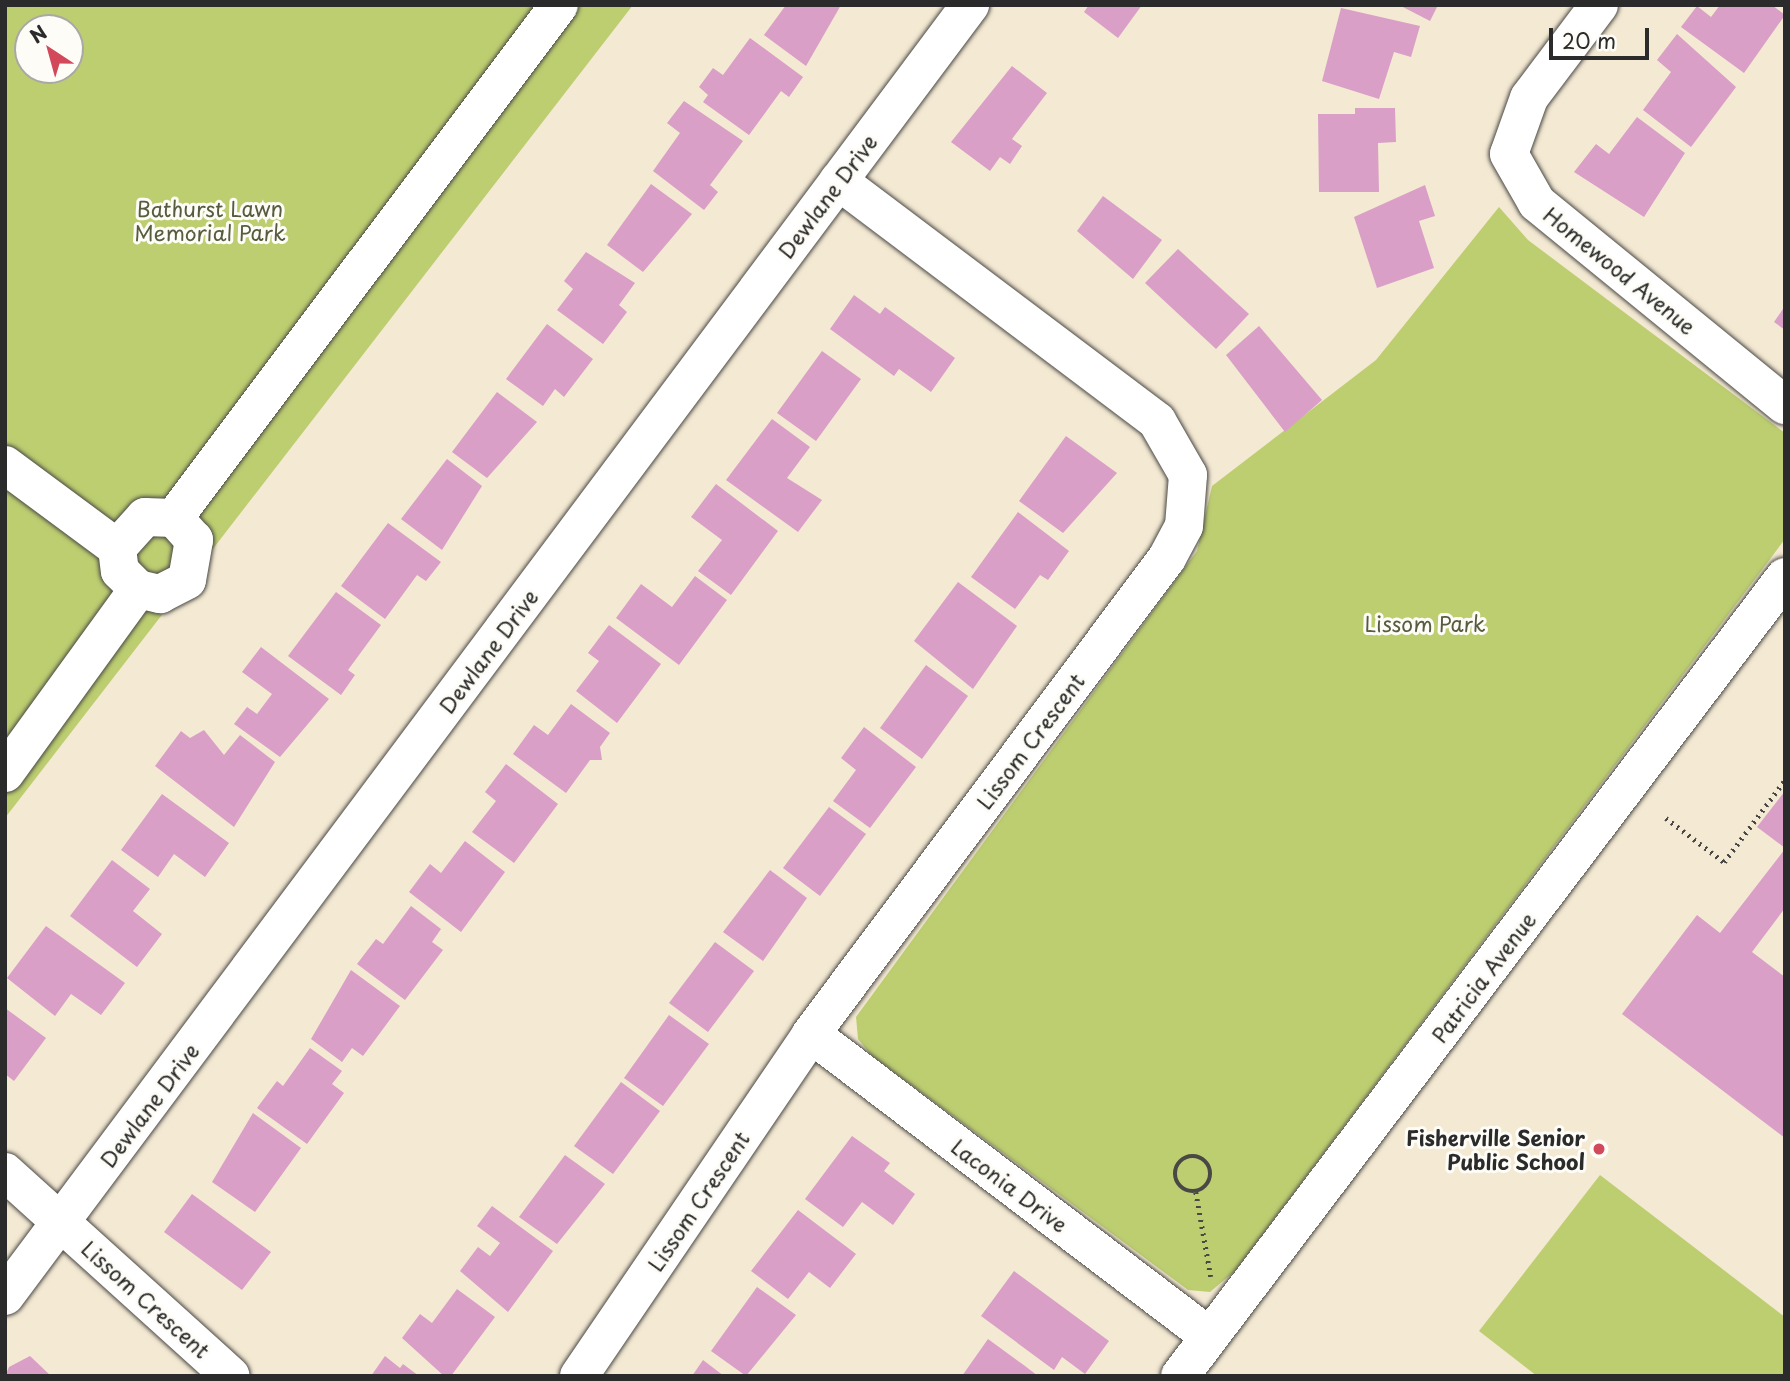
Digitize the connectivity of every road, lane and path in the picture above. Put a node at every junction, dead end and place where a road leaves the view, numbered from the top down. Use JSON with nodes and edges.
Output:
{"nodes":[{"id":1,"x":559,"y":5,"type":"edge"},
{"id":2,"x":970,"y":5,"type":"edge"},
{"id":3,"x":1599,"y":5,"type":"edge"},
{"id":4,"x":838,"y":181,"type":"junction"},
{"id":5,"x":1785,"y":405,"type":"edge"},
{"id":6,"x":5,"y":465,"type":"edge"},
{"id":7,"x":174,"y":518,"type":"junction"},
{"id":8,"x":117,"y":548,"type":"junction"},
{"id":9,"x":1785,"y":577,"type":"edge"},
{"id":10,"x":138,"y":589,"type":"junction"},
{"id":11,"x":5,"y":773,"type":"edge"},
{"id":12,"x":1785,"y":780,"type":"edge"},
{"id":13,"x":1666,"y":818,"type":"dead end"},
{"id":14,"x":811,"y":1034,"type":"junction"},
{"id":15,"x":5,"y":1172,"type":"edge"},
{"id":16,"x":1196,"y":1192,"type":"junction"},
{"id":17,"x":61,"y":1223,"type":"junction"},
{"id":18,"x":1211,"y":1279,"type":"dead end"},
{"id":19,"x":5,"y":1296,"type":"edge"},
{"id":20,"x":1209,"y":1336,"type":"junction"},
{"id":21,"x":231,"y":1376,"type":"edge"},
{"id":22,"x":579,"y":1376,"type":"edge"},
{"id":23,"x":1180,"y":1376,"type":"edge"}],
"edges":[{"from":1,"to":7,"type":"street"},
{"from":2,"to":4,"type":"street","name":"Dewlane Drive"},
{"from":3,"to":5,"type":"street","name":"Homewood Avenue"},
{"from":4,"to":14,"type":"street","name":"Lissom Crescent"},
{"from":4,"to":17,"type":"street","name":"Dewlane Drive"},
{"from":6,"to":8,"type":"street"},
{"from":7,"to":8,"type":"street"},
{"from":7,"to":10,"type":"street"},
{"from":8,"to":10,"type":"street"},
{"from":9,"to":20,"type":"street","name":"Patricia Avenue"},
{"from":10,"to":11,"type":"street"},
{"from":12,"to":13,"type":"path"},
{"from":14,"to":20,"type":"street","name":"Laconia Drive"},
{"from":14,"to":22,"type":"street","name":"Lissom Crescent"},
{"from":15,"to":17,"type":"street","name":"Lissom Crescent"},
{"from":16,"to":16,"type":"path"},
{"from":16,"to":18,"type":"path"},
{"from":17,"to":19,"type":"street","name":"Dewlane Drive"},
{"from":17,"to":21,"type":"street","name":"Lissom Crescent"},
{"from":20,"to":23,"type":"street","name":"Patricia Avenue"}]}
